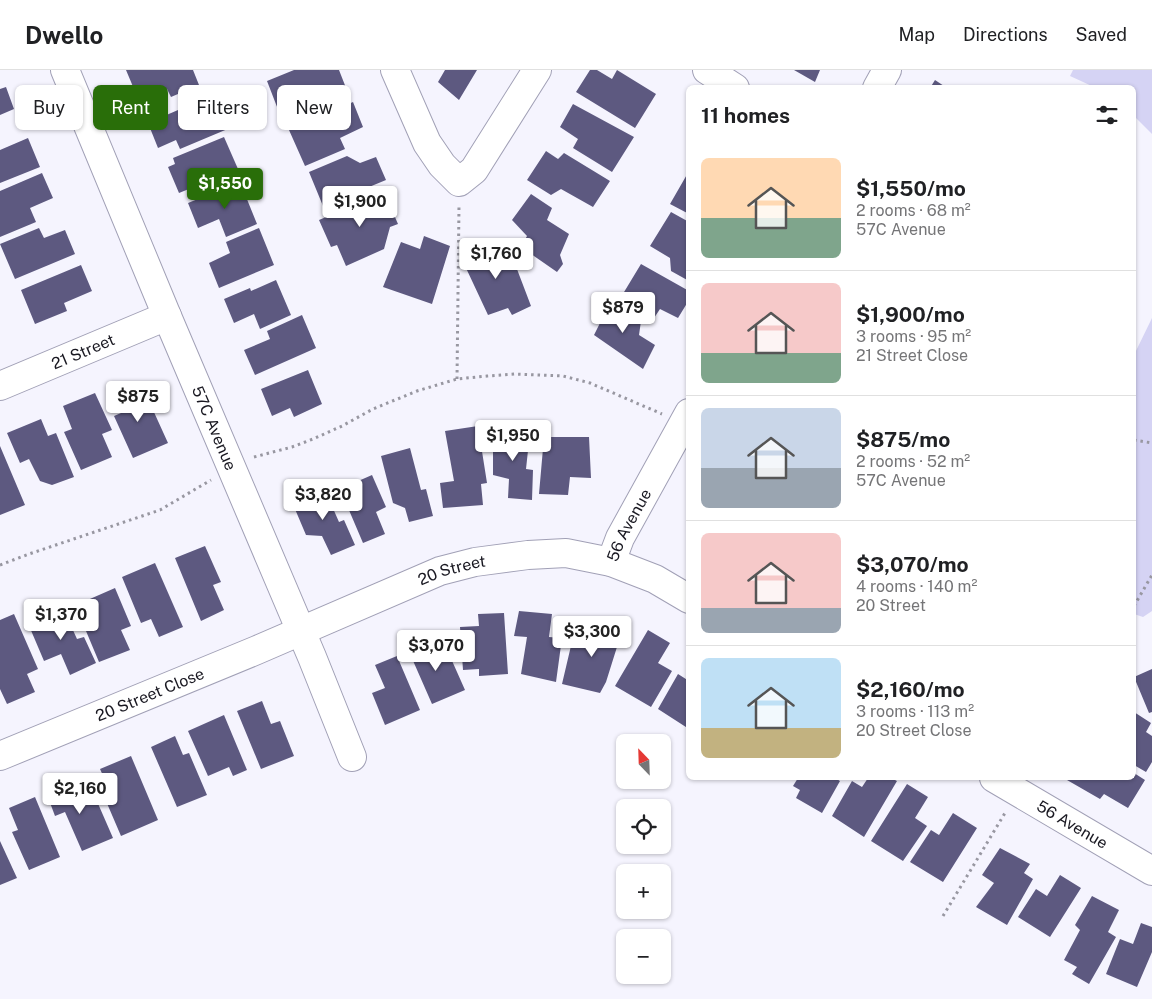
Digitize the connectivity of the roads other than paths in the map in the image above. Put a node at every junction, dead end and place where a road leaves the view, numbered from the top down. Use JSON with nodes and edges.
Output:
{"nodes":[{"id":1,"x":65,"y":70,"type":"edge"},
{"id":2,"x":396,"y":70,"type":"edge"},
{"id":3,"x":537,"y":70,"type":"edge"},
{"id":4,"x":707,"y":70,"type":"edge"},
{"id":5,"x":887,"y":70,"type":"edge"},
{"id":6,"x":730,"y":85,"type":"edge"},
{"id":7,"x":879,"y":85,"type":"edge"},
{"id":8,"x":167,"y":316,"type":"junction"},
{"id":9,"x":0,"y":386,"type":"edge"},
{"id":10,"x":686,"y":418,"type":"edge"},
{"id":11,"x":611,"y":562,"type":"junction"},
{"id":12,"x":686,"y":597,"type":"edge"},
{"id":13,"x":301,"y":631,"type":"junction"},
{"id":14,"x":0,"y":756,"type":"edge"},
{"id":15,"x":352,"y":757,"type":"dead end"},
{"id":16,"x":998,"y":780,"type":"edge"},
{"id":17,"x":1149,"y":864,"type":"edge"}],
"edges":[{"from":1,"to":8,"type":"street","name":"57C Avenue"},
{"from":2,"to":3,"type":"street"},
{"from":4,"to":6,"type":"street"},
{"from":5,"to":7,"type":"street"},
{"from":8,"to":9,"type":"street","name":"21 Street"},
{"from":8,"to":13,"type":"street","name":"57C Avenue"},
{"from":10,"to":11,"type":"street","name":"56 Avenue"},
{"from":11,"to":12,"type":"street","name":"56 Avenue"},
{"from":11,"to":13,"type":"street","name":"20 Street"},
{"from":13,"to":14,"type":"street","name":"20 Street Close"},
{"from":13,"to":15,"type":"street","name":"57C Avenue"},
{"from":16,"to":17,"type":"street","name":"56 Avenue"}]}
